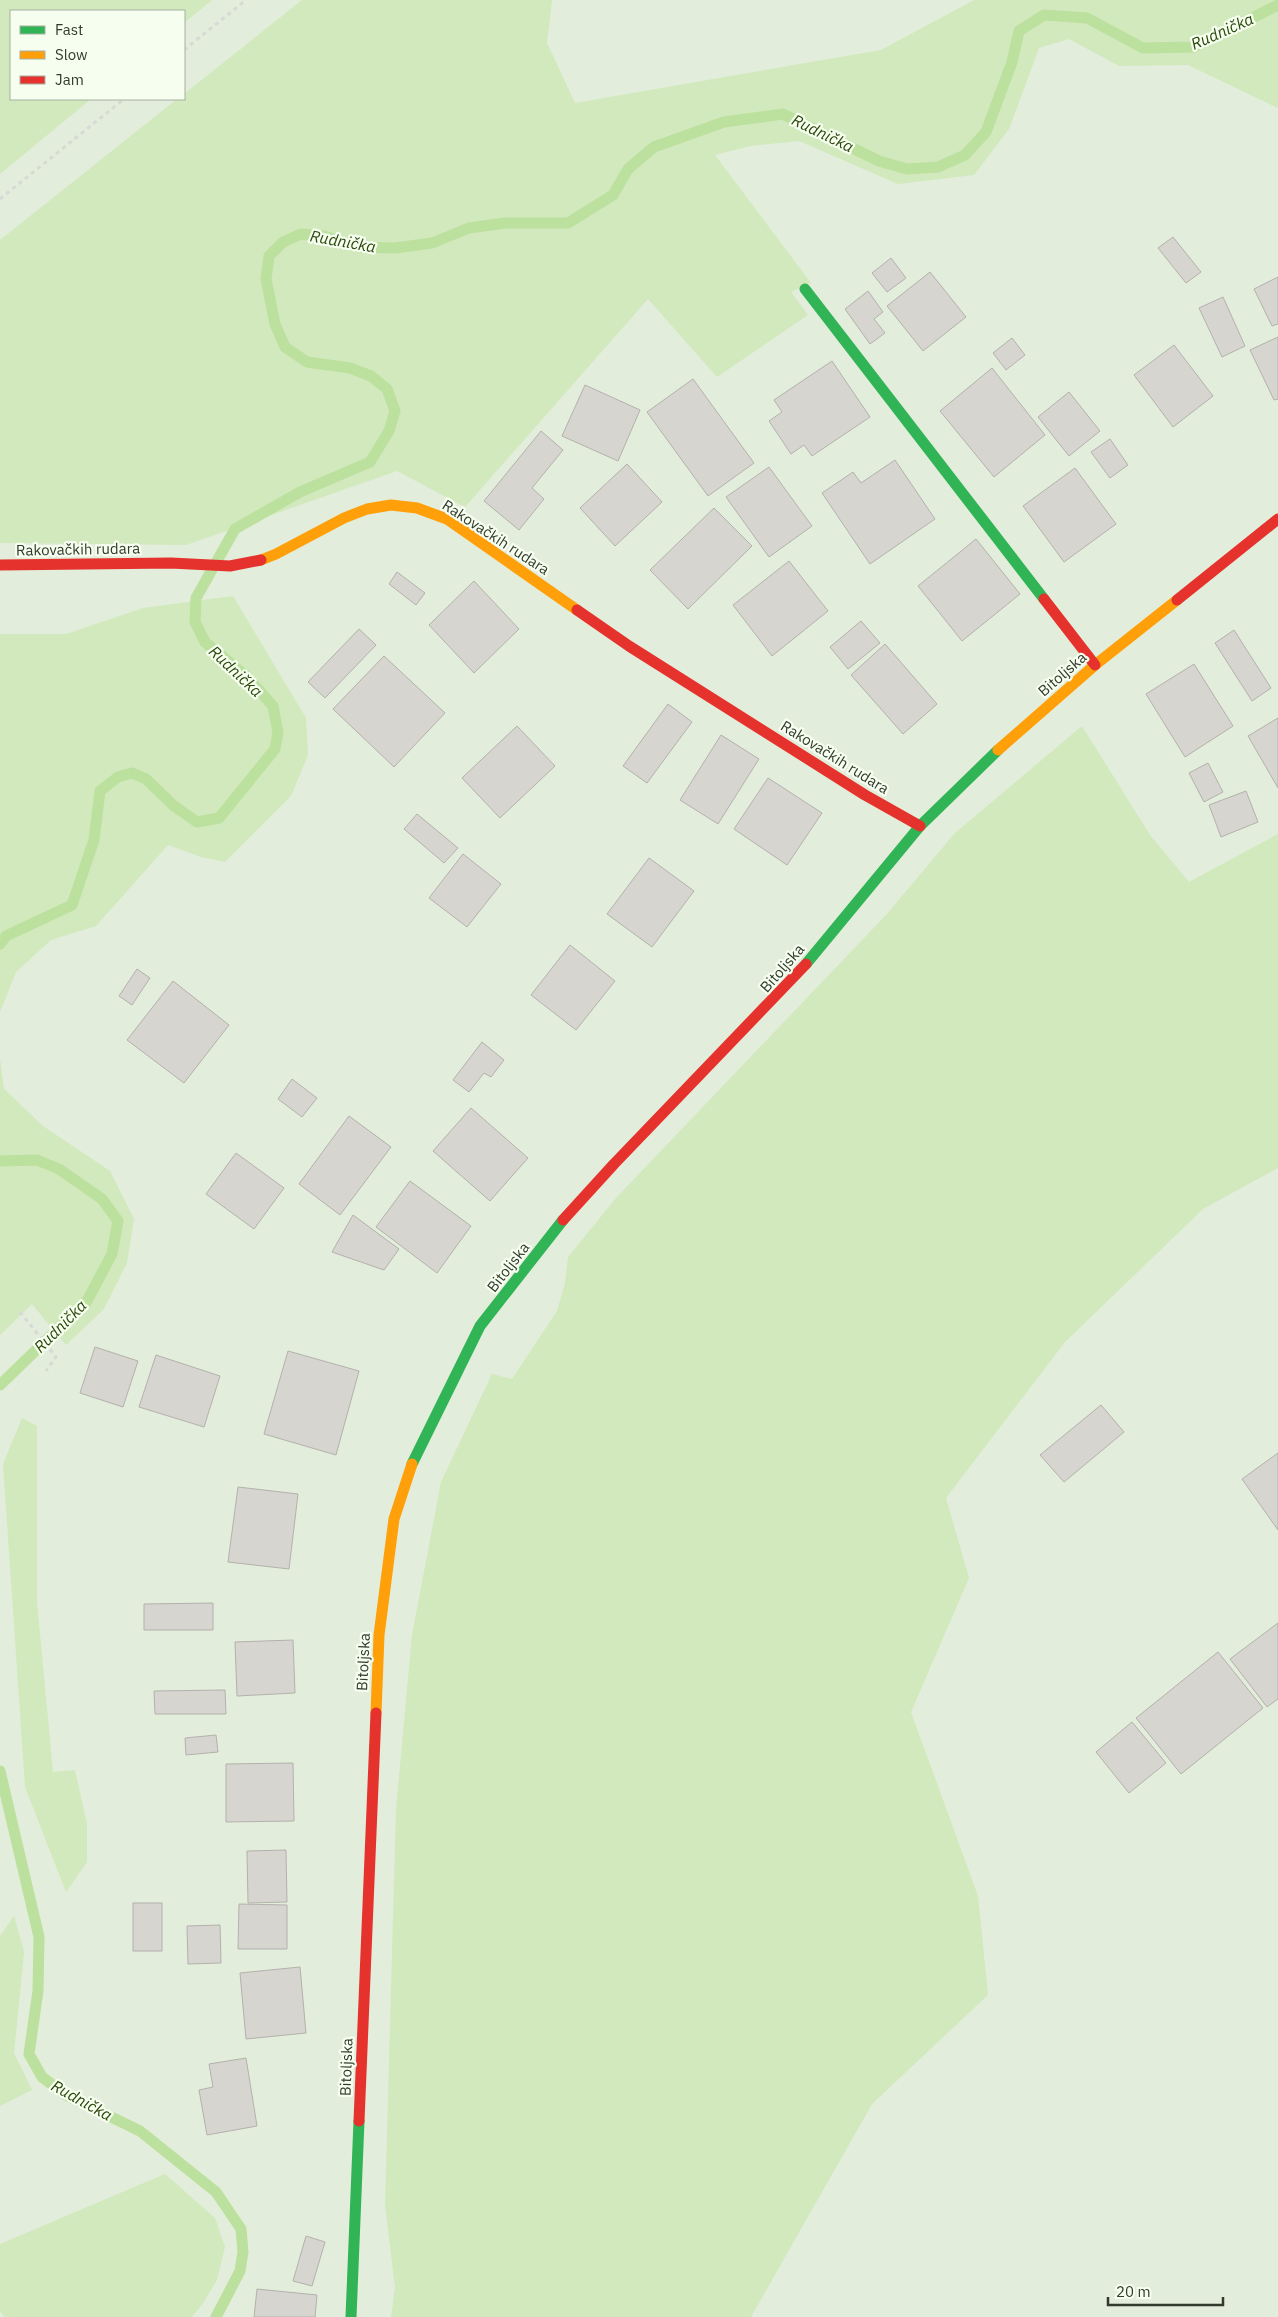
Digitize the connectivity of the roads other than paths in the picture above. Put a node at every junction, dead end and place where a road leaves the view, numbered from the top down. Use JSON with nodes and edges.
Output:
{"nodes":[{"id":1,"x":805,"y":288,"type":"dead end"},
{"id":2,"x":1278,"y":519,"type":"edge"},
{"id":3,"x":0,"y":565,"type":"edge"},
{"id":4,"x":1095,"y":665,"type":"junction"},
{"id":5,"x":920,"y":826,"type":"junction"},
{"id":6,"x":351,"y":2317,"type":"edge"}],
"edges":[{"from":1,"to":4,"type":"street"},
{"from":2,"to":4,"type":"street","name":"Bitoljska"},
{"from":3,"to":5,"type":"street","name":"Rakovačkih rudara"},
{"from":4,"to":5,"type":"street","name":"Bitoljska"},
{"from":5,"to":6,"type":"street","name":"Bitoljska"}]}
